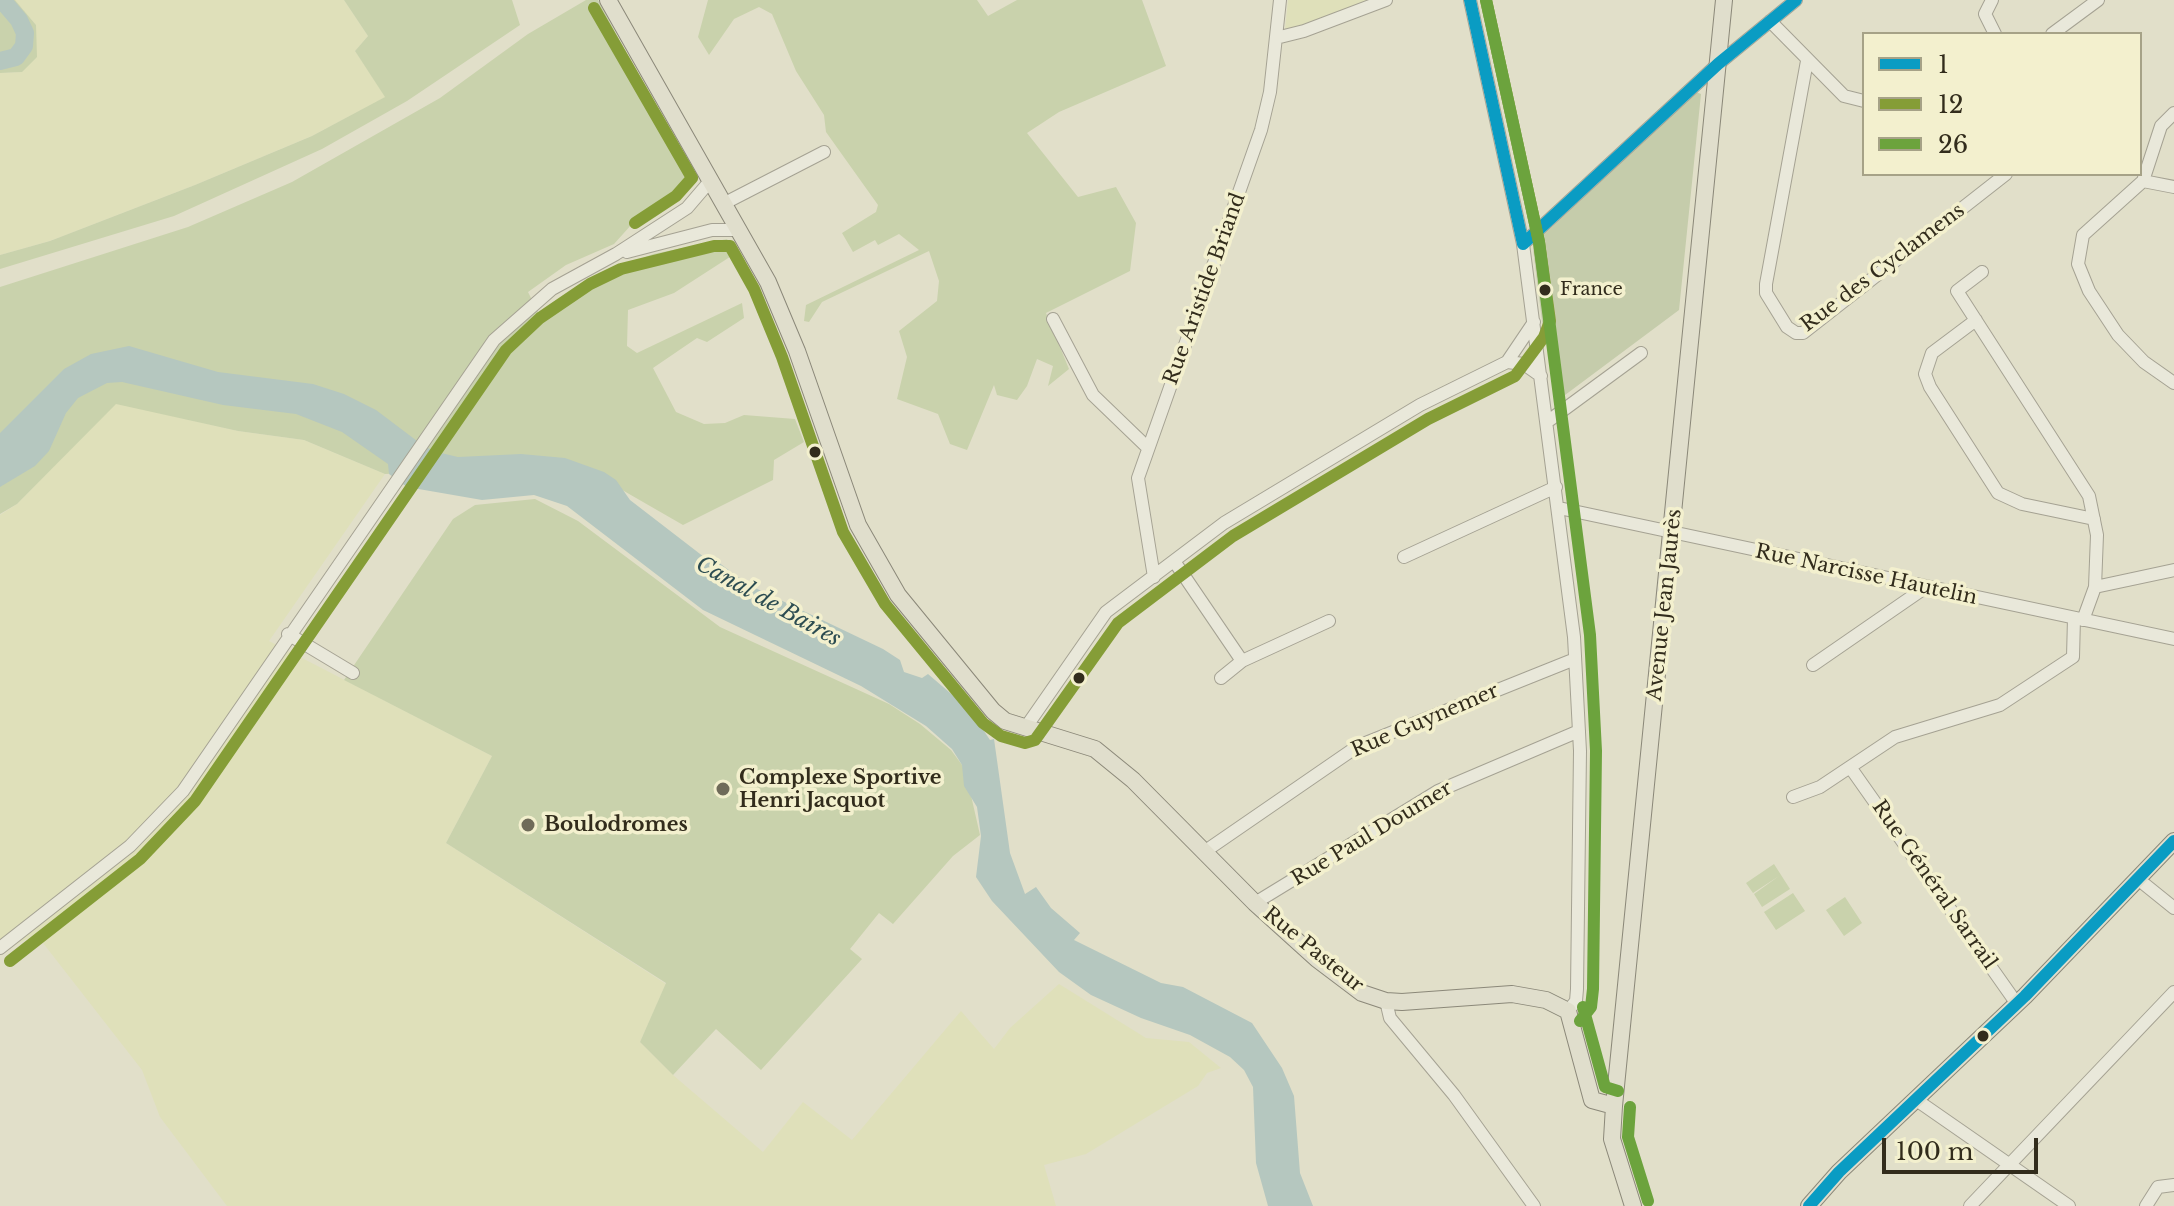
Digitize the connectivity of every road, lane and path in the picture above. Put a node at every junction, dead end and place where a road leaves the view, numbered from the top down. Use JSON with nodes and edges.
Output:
{"nodes":[{"id":1,"x":608,"y":0,"type":"edge"},
{"id":2,"x":1280,"y":0,"type":"edge"},
{"id":3,"x":1386,"y":0,"type":"edge"},
{"id":4,"x":1470,"y":0,"type":"edge"},
{"id":5,"x":1724,"y":0,"type":"edge"},
{"id":6,"x":1796,"y":0,"type":"edge"},
{"id":7,"x":1992,"y":0,"type":"edge"},
{"id":8,"x":2098,"y":0,"type":"edge"},
{"id":9,"x":1770,"y":21,"type":"junction"},
{"id":10,"x":1994,"y":32,"type":"edge"},
{"id":11,"x":2055,"y":32,"type":"edge"},
{"id":12,"x":1276,"y":38,"type":"junction"},
{"id":13,"x":1807,"y":61,"type":"junction"},
{"id":14,"x":1718,"y":64,"type":"junction"},
{"id":15,"x":1862,"y":100,"type":"edge"},
{"id":16,"x":2174,"y":113,"type":"edge"},
{"id":17,"x":824,"y":152,"type":"dead end"},
{"id":18,"x":2003,"y":176,"type":"edge"},
{"id":19,"x":711,"y":180,"type":"junction"},
{"id":20,"x":2143,"y":181,"type":"junction"},
{"id":21,"x":2174,"y":186,"type":"edge"},
{"id":22,"x":725,"y":203,"type":"junction"},
{"id":23,"x":739,"y":230,"type":"junction"},
{"id":24,"x":1523,"y":244,"type":"junction"},
{"id":25,"x":616,"y":254,"type":"junction"},
{"id":26,"x":1982,"y":272,"type":"dead end"},
{"id":27,"x":1053,"y":319,"type":"dead end"},
{"id":28,"x":1976,"y":320,"type":"junction"},
{"id":29,"x":1534,"y":322,"type":"junction"},
{"id":30,"x":1641,"y":353,"type":"dead end"},
{"id":31,"x":1507,"y":362,"type":"junction"},
{"id":32,"x":1541,"y":376,"type":"junction"},
{"id":33,"x":2174,"y":383,"type":"edge"},
{"id":34,"x":1547,"y":422,"type":"junction"},
{"id":35,"x":1148,"y":448,"type":"junction"},
{"id":36,"x":1556,"y":487,"type":"junction"},
{"id":37,"x":1559,"y":508,"type":"junction"},
{"id":38,"x":2094,"y":519,"type":"junction"},
{"id":39,"x":1672,"y":534,"type":"junction"},
{"id":40,"x":1404,"y":557,"type":"dead end"},
{"id":41,"x":1174,"y":561,"type":"junction"},
{"id":42,"x":2174,"y":570,"type":"edge"},
{"id":43,"x":1154,"y":577,"type":"junction"},
{"id":44,"x":1926,"y":587,"type":"junction"},
{"id":45,"x":2095,"y":587,"type":"junction"},
{"id":46,"x":2079,"y":619,"type":"junction"},
{"id":47,"x":1329,"y":621,"type":"dead end"},
{"id":48,"x":288,"y":634,"type":"junction"},
{"id":49,"x":2174,"y":639,"type":"edge"},
{"id":50,"x":1575,"y":659,"type":"junction"},
{"id":51,"x":1242,"y":661,"type":"junction"},
{"id":52,"x":1813,"y":665,"type":"dead end"},
{"id":53,"x":353,"y":673,"type":"dead end"},
{"id":54,"x":1221,"y":678,"type":"dead end"},
{"id":55,"x":1026,"y":727,"type":"junction"},
{"id":56,"x":1579,"y":731,"type":"junction"},
{"id":57,"x":1850,"y":767,"type":"junction"},
{"id":58,"x":1793,"y":797,"type":"dead end"},
{"id":59,"x":2174,"y":841,"type":"edge"},
{"id":60,"x":1204,"y":852,"type":"junction"},
{"id":61,"x":2138,"y":879,"type":"junction"},
{"id":62,"x":1255,"y":903,"type":"junction"},
{"id":63,"x":2173,"y":905,"type":"edge"},
{"id":64,"x":0,"y":948,"type":"edge"},
{"id":65,"x":2174,"y":992,"type":"edge"},
{"id":66,"x":1386,"y":1001,"type":"junction"},
{"id":67,"x":2017,"y":1004,"type":"junction"},
{"id":68,"x":1568,"y":1011,"type":"junction"},
{"id":69,"x":1915,"y":1099,"type":"junction"},
{"id":70,"x":1614,"y":1106,"type":"junction"},
{"id":71,"x":2010,"y":1165,"type":"junction"},
{"id":72,"x":2174,"y":1185,"type":"edge"},
{"id":73,"x":1534,"y":1206,"type":"edge"},
{"id":74,"x":1633,"y":1206,"type":"edge"},
{"id":75,"x":1809,"y":1206,"type":"edge"},
{"id":76,"x":1970,"y":1206,"type":"edge"},
{"id":77,"x":2069,"y":1206,"type":"edge"},
{"id":78,"x":2146,"y":1206,"type":"edge"}],
"edges":[{"from":1,"to":19,"type":"main road"},
{"from":2,"to":12,"type":"street","name":"Rue Aristide Briand"},
{"from":3,"to":12,"type":"street"},
{"from":4,"to":24,"type":"street"},
{"from":5,"to":14,"type":"main road","name":"Avenue Jean Jaurès"},
{"from":6,"to":9,"type":"street"},
{"from":7,"to":10,"type":"street"},
{"from":8,"to":11,"type":"street"},
{"from":9,"to":13,"type":"street"},
{"from":9,"to":14,"type":"street"},
{"from":12,"to":35,"type":"street","name":"Rue Aristide Briand"},
{"from":13,"to":15,"type":"street"},
{"from":13,"to":18,"type":"street","name":"Rue des Cyclamens"},
{"from":14,"to":24,"type":"street"},
{"from":14,"to":39,"type":"main road","name":"Avenue Jean Jaurès"},
{"from":16,"to":20,"type":"street"},
{"from":17,"to":22,"type":"street"},
{"from":19,"to":22,"type":"main road"},
{"from":19,"to":25,"type":"street"},
{"from":20,"to":21,"type":"street"},
{"from":20,"to":33,"type":"street"},
{"from":22,"to":23,"type":"main road"},
{"from":23,"to":25,"type":"street"},
{"from":23,"to":55,"type":"main road","name":"Rue Pasteur"},
{"from":24,"to":29,"type":"street"},
{"from":25,"to":48,"type":"street"},
{"from":26,"to":28,"type":"street"},
{"from":27,"to":35,"type":"street"},
{"from":28,"to":38,"type":"street"},
{"from":28,"to":38,"type":"street"},
{"from":29,"to":31,"type":"street"},
{"from":29,"to":32,"type":"street"},
{"from":30,"to":34,"type":"street"},
{"from":31,"to":32,"type":"street"},
{"from":31,"to":41,"type":"street"},
{"from":32,"to":34,"type":"street"},
{"from":34,"to":36,"type":"street"},
{"from":35,"to":43,"type":"street","name":"Rue Aristide Briand"},
{"from":36,"to":37,"type":"street"},
{"from":36,"to":40,"type":"street"},
{"from":37,"to":39,"type":"street","name":"Rue Narcisse Hautelin"},
{"from":37,"to":50,"type":"street"},
{"from":38,"to":45,"type":"street"},
{"from":39,"to":44,"type":"street","name":"Rue Narcisse Hautelin"},
{"from":39,"to":70,"type":"main road","name":"Avenue Jean Jaurès"},
{"from":41,"to":43,"type":"street"},
{"from":41,"to":51,"type":"street"},
{"from":42,"to":45,"type":"street"},
{"from":43,"to":55,"type":"street"},
{"from":44,"to":46,"type":"street","name":"Rue Narcisse Hautelin"},
{"from":44,"to":52,"type":"street"},
{"from":45,"to":46,"type":"street"},
{"from":46,"to":49,"type":"street","name":"Rue Narcisse Hautelin"},
{"from":46,"to":57,"type":"street"},
{"from":47,"to":51,"type":"street"},
{"from":48,"to":53,"type":"street"},
{"from":48,"to":64,"type":"street"},
{"from":50,"to":56,"type":"street"},
{"from":50,"to":60,"type":"street","name":"Rue Guynemer"},
{"from":51,"to":54,"type":"street"},
{"from":55,"to":60,"type":"main road","name":"Rue Pasteur"},
{"from":56,"to":62,"type":"street","name":"Rue Paul Doumer"},
{"from":56,"to":68,"type":"street"},
{"from":57,"to":58,"type":"street"},
{"from":57,"to":67,"type":"street","name":"Rue Général Sarrail"},
{"from":59,"to":61,"type":"main road"},
{"from":60,"to":62,"type":"main road","name":"Rue Pasteur"},
{"from":61,"to":63,"type":"street"},
{"from":61,"to":67,"type":"main road"},
{"from":62,"to":66,"type":"main road","name":"Rue Pasteur"},
{"from":65,"to":71,"type":"street"},
{"from":66,"to":68,"type":"main road","name":"Rue Pasteur"},
{"from":66,"to":73,"type":"street"},
{"from":67,"to":69,"type":"main road"},
{"from":68,"to":70,"type":"main road"},
{"from":69,"to":71,"type":"street"},
{"from":69,"to":75,"type":"main road"},
{"from":70,"to":74,"type":"main road","name":"Avenue Jean Jaurès"},
{"from":71,"to":76,"type":"street"},
{"from":71,"to":77,"type":"street"},
{"from":72,"to":78,"type":"street"}]}
